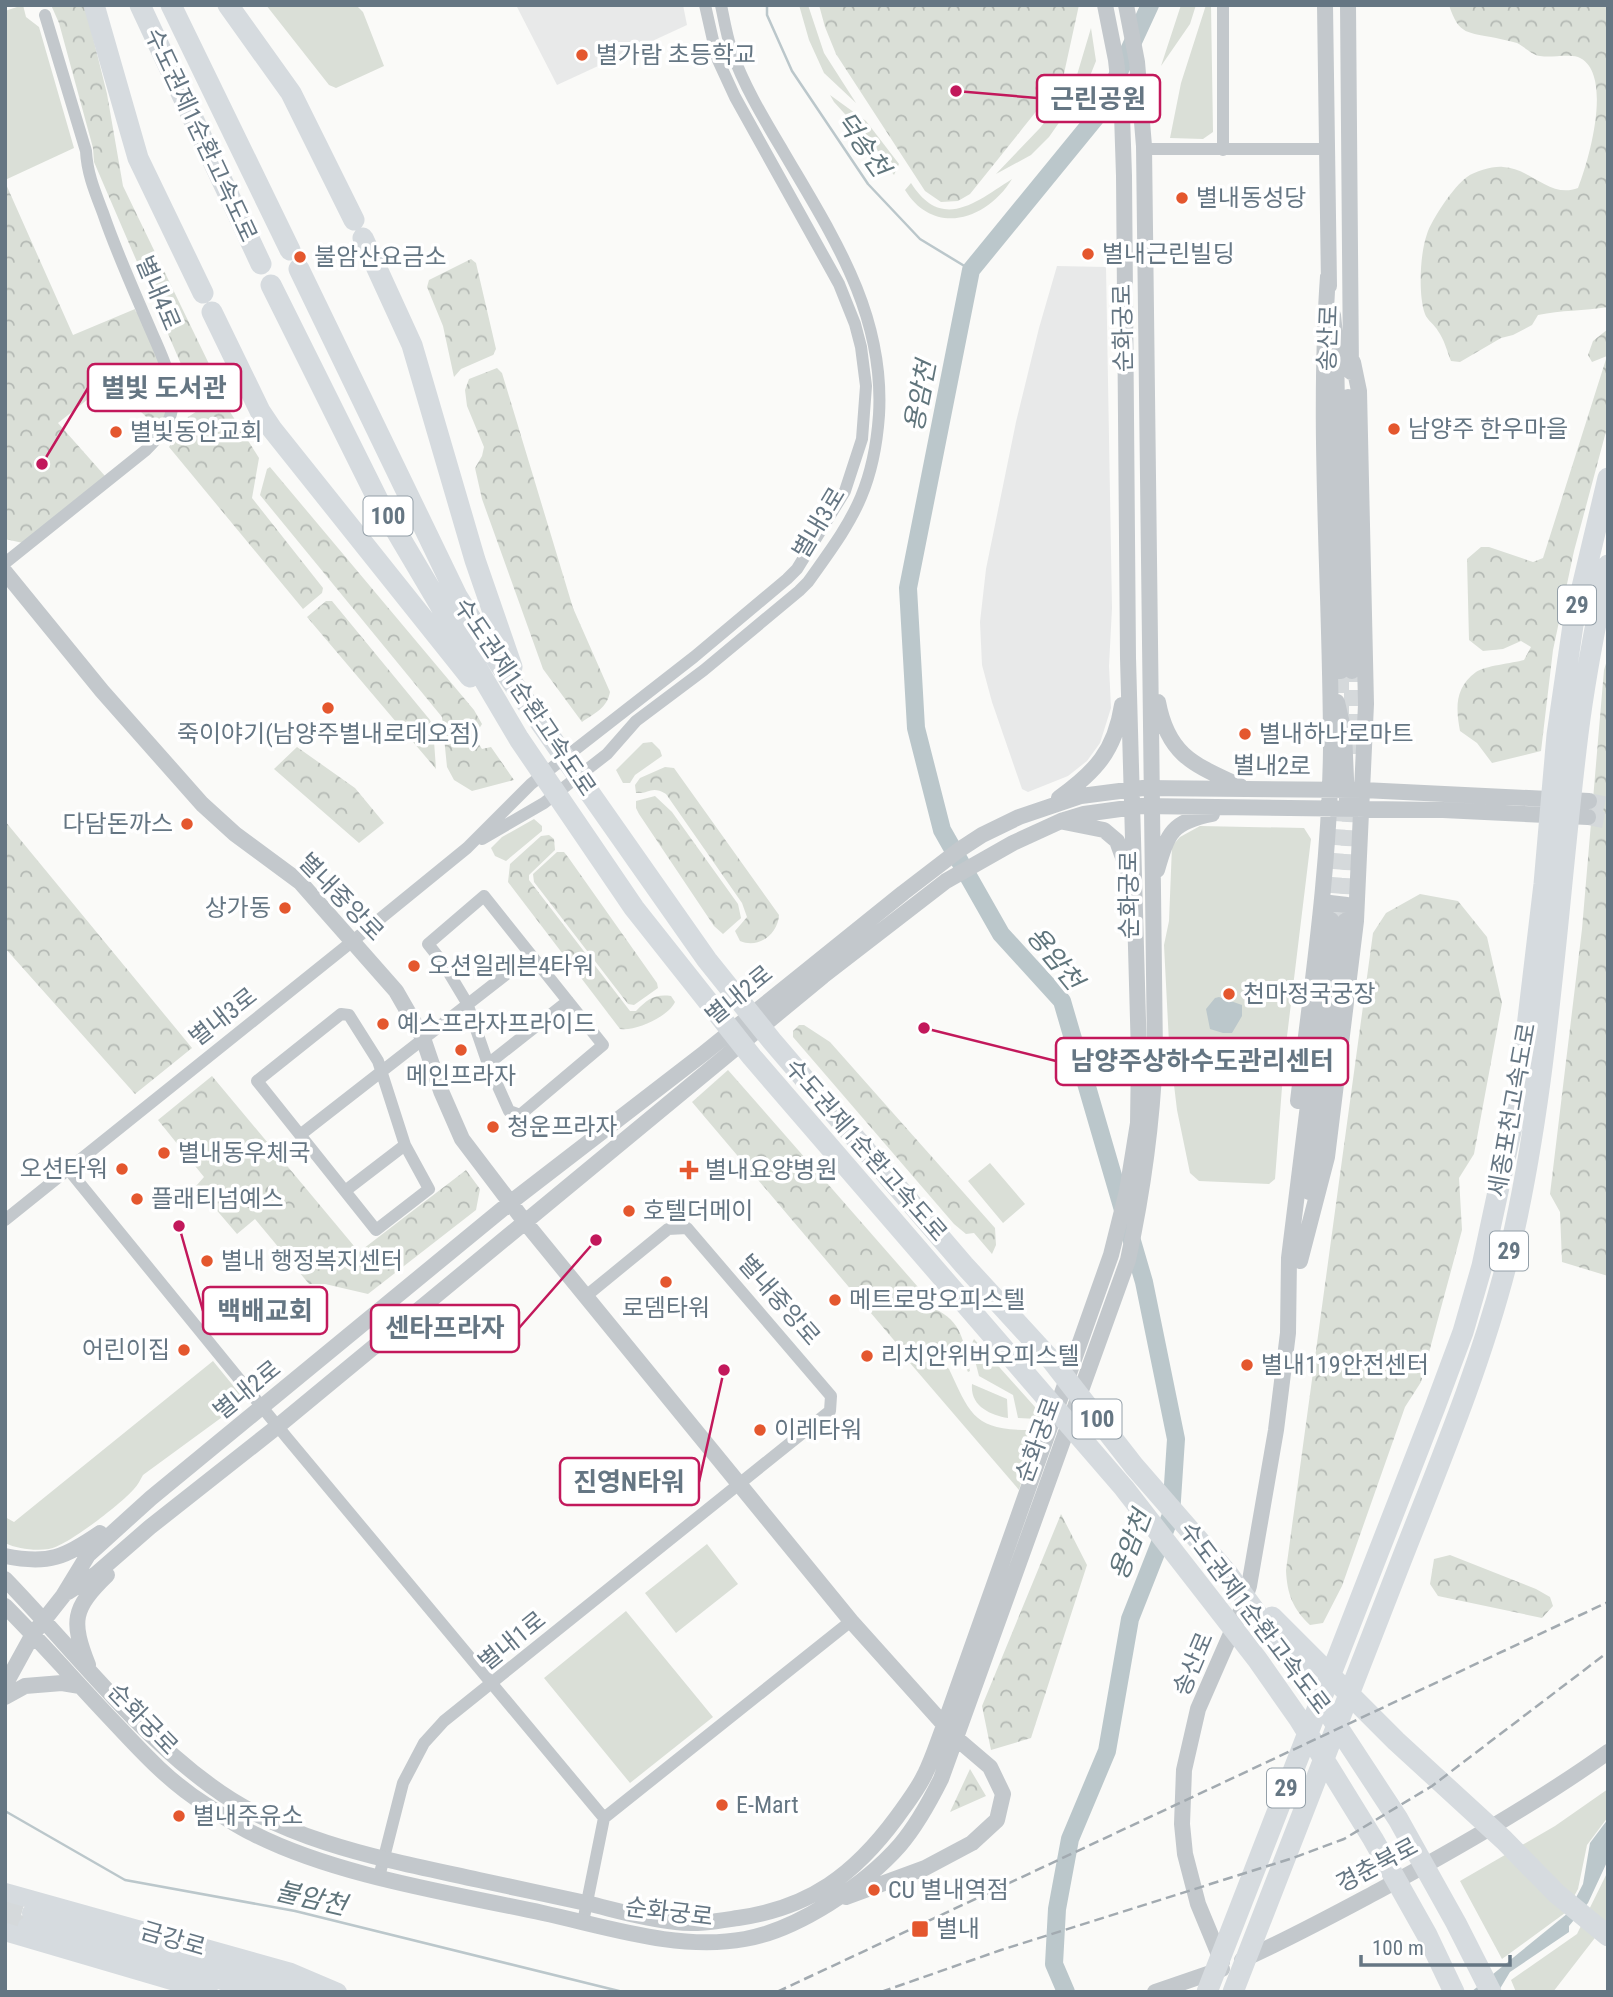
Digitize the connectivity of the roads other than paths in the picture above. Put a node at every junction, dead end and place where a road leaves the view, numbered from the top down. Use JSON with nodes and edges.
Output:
{"nodes":[{"id":1,"x":94,"y":5,"type":"edge"},
{"id":2,"x":140,"y":5,"type":"edge"},
{"id":3,"x":171,"y":5,"type":"edge"},
{"id":4,"x":228,"y":5,"type":"edge"},
{"id":5,"x":705,"y":5,"type":"edge"},
{"id":6,"x":721,"y":5,"type":"edge"},
{"id":7,"x":1105,"y":5,"type":"edge"},
{"id":8,"x":1126,"y":5,"type":"edge"},
{"id":9,"x":1223,"y":5,"type":"edge"},
{"id":10,"x":1325,"y":5,"type":"edge"},
{"id":11,"x":1348,"y":5,"type":"edge"},
{"id":12,"x":45,"y":15,"type":"dead end"},
{"id":13,"x":1144,"y":148,"type":"junction"},
{"id":14,"x":1327,"y":149,"type":"junction"},
{"id":15,"x":1223,"y":150,"type":"junction"},
{"id":16,"x":261,"y":264,"type":"dead end"},
{"id":17,"x":271,"y":285,"type":"dead end"},
{"id":18,"x":1608,"y":478,"type":"edge"},
{"id":19,"x":5,"y":563,"type":"edge"},
{"id":20,"x":1608,"y":565,"type":"edge"},
{"id":21,"x":5,"y":572,"type":"edge"},
{"id":22,"x":1151,"y":666,"type":"junction"},
{"id":23,"x":1128,"y":668,"type":"junction"},
{"id":24,"x":1345,"y":678,"type":"junction"},
{"id":25,"x":542,"y":725,"type":"junction"},
{"id":26,"x":1568,"y":735,"type":"junction"},
{"id":27,"x":519,"y":739,"type":"junction"},
{"id":28,"x":1152,"y":788,"type":"junction"},
{"id":29,"x":1132,"y":789,"type":"junction"},
{"id":30,"x":1245,"y":789,"type":"junction"},
{"id":31,"x":1329,"y":790,"type":"junction"},
{"id":32,"x":1355,"y":790,"type":"junction"},
{"id":33,"x":1152,"y":806,"type":"junction"},
{"id":34,"x":1046,"y":807,"type":"junction"},
{"id":35,"x":1132,"y":807,"type":"junction"},
{"id":36,"x":1241,"y":808,"type":"junction"},
{"id":37,"x":1327,"y":810,"type":"junction"},
{"id":38,"x":1355,"y":810,"type":"junction"},
{"id":39,"x":1061,"y":821,"type":"junction"},
{"id":40,"x":467,"y":848,"type":"junction"},
{"id":41,"x":1554,"y":884,"type":"junction"},
{"id":42,"x":1152,"y":885,"type":"junction"},
{"id":43,"x":1134,"y":889,"type":"junction"},
{"id":44,"x":908,"y":900,"type":"junction"},
{"id":45,"x":1338,"y":920,"type":"junction"},
{"id":46,"x":354,"y":940,"type":"junction"},
{"id":47,"x":531,"y":955,"type":"junction"},
{"id":48,"x":568,"y":1001,"type":"junction"},
{"id":49,"x":467,"y":1003,"type":"junction"},
{"id":50,"x":424,"y":1038,"type":"junction"},
{"id":51,"x":488,"y":1064,"type":"junction"},
{"id":52,"x":382,"y":1072,"type":"junction"},
{"id":53,"x":300,"y":1135,"type":"junction"},
{"id":54,"x":405,"y":1145,"type":"junction"},
{"id":55,"x":68,"y":1169,"type":"junction"},
{"id":56,"x":345,"y":1191,"type":"junction"},
{"id":57,"x":511,"y":1202,"type":"junction"},
{"id":58,"x":5,"y":1220,"type":"edge"},
{"id":59,"x":525,"y":1222,"type":"junction"},
{"id":60,"x":1295,"y":1260,"type":"junction"},
{"id":61,"x":586,"y":1296,"type":"junction"},
{"id":62,"x":262,"y":1407,"type":"junction"},
{"id":63,"x":278,"y":1426,"type":"junction"},
{"id":64,"x":738,"y":1485,"type":"junction"},
{"id":65,"x":151,"y":1498,"type":"junction"},
{"id":66,"x":149,"y":1527,"type":"junction"},
{"id":67,"x":5,"y":1556,"type":"edge"},
{"id":68,"x":5,"y":1579,"type":"edge"},
{"id":69,"x":63,"y":1596,"type":"junction"},
{"id":70,"x":5,"y":1606,"type":"edge"},
{"id":71,"x":44,"y":1620,"type":"junction"},
{"id":72,"x":851,"y":1621,"type":"junction"},
{"id":73,"x":1272,"y":1625,"type":"junction"},
{"id":74,"x":33,"y":1634,"type":"junction"},
{"id":75,"x":86,"y":1680,"type":"junction"},
{"id":76,"x":492,"y":1684,"type":"junction"},
{"id":77,"x":5,"y":1685,"type":"edge"},
{"id":78,"x":5,"y":1697,"type":"edge"},
{"id":79,"x":944,"y":1726,"type":"junction"},
{"id":80,"x":956,"y":1738,"type":"junction"},
{"id":81,"x":1608,"y":1752,"type":"edge"},
{"id":82,"x":604,"y":1818,"type":"junction"},
{"id":83,"x":384,"y":1859,"type":"junction"},
{"id":84,"x":379,"y":1877,"type":"junction"},
{"id":85,"x":5,"y":1892,"type":"edge"},
{"id":86,"x":587,"y":1903,"type":"junction"},
{"id":87,"x":826,"y":1904,"type":"junction"},
{"id":88,"x":31,"y":1920,"type":"junction"},
{"id":89,"x":583,"y":1922,"type":"junction"},
{"id":90,"x":5,"y":1932,"type":"edge"},
{"id":91,"x":1608,"y":1936,"type":"edge"},
{"id":92,"x":1225,"y":1968,"type":"junction"},
{"id":93,"x":1159,"y":1990,"type":"edge"},
{"id":94,"x":209,"y":1992,"type":"edge"},
{"id":95,"x":261,"y":1992,"type":"edge"},
{"id":96,"x":307,"y":1992,"type":"edge"},
{"id":97,"x":338,"y":1992,"type":"edge"},
{"id":98,"x":1206,"y":1992,"type":"edge"},
{"id":99,"x":1233,"y":1992,"type":"edge"},
{"id":100,"x":1454,"y":1992,"type":"edge"},
{"id":101,"x":1491,"y":1992,"type":"edge"}],
"edges":[{"from":1,"to":27,"type":"highway"},
{"from":2,"to":16,"type":"highway","name":"수도권제1순환고속도로"},
{"from":3,"to":25,"type":"highway","name":"수도권제1순환고속도로","number":"100"},
{"from":4,"to":25,"type":"highway"},
{"from":5,"to":40,"type":"street","name":"별내3로"},
{"from":6,"to":40,"type":"street","name":"별내3로"},
{"from":7,"to":23,"type":"street","name":"순화궁로"},
{"from":8,"to":13,"type":"street","name":"순화궁로"},
{"from":9,"to":15,"type":"street"},
{"from":10,"to":14,"type":"street","name":"송산로"},
{"from":11,"to":24,"type":"street","name":"송산로"},
{"from":12,"to":19,"type":"street","name":"별내4로"},
{"from":13,"to":15,"type":"street"},
{"from":13,"to":22,"type":"street","name":"순화궁로"},
{"from":14,"to":15,"type":"street"},
{"from":14,"to":24,"type":"street","name":"송산로"},
{"from":17,"to":27,"type":"highway","name":"수도권제1순환고속도로","number":"100"},
{"from":18,"to":26,"type":"highway","name":"세종포천고속도로","number":"29"},
{"from":20,"to":26,"type":"highway","name":"세종포천고속도로","number":"29"},
{"from":21,"to":46,"type":"street","name":"별내중앙로"},
{"from":22,"to":28,"type":"street","name":"순화궁로"},
{"from":22,"to":30,"type":"street"},
{"from":23,"to":29,"type":"street","name":"순화궁로"},
{"from":23,"to":34,"type":"street"},
{"from":24,"to":31,"type":"street"},
{"from":24,"to":32,"type":"street"},
{"from":24,"to":32,"type":"street"},
{"from":25,"to":73,"type":"highway","name":"수도권제1순환고속도로","number":"100"},
{"from":26,"to":41,"type":"highway","name":"세종포천고속도로","number":"29"},
{"from":27,"to":100,"type":"highway","name":"수도권제1순환고속도로","number":"100"},
{"from":28,"to":29,"type":"street","name":"별내2로"},
{"from":28,"to":30,"type":"street","name":"별내2로"},
{"from":28,"to":33,"type":"street","name":"순화궁로"},
{"from":29,"to":34,"type":"street","name":"별내2로"},
{"from":29,"to":35,"type":"street","name":"순화궁로"},
{"from":30,"to":31,"type":"street","name":"별내2로"},
{"from":31,"to":32,"type":"street","name":"별내2로"},
{"from":31,"to":37,"type":"street"},
{"from":32,"to":38,"type":"street"},
{"from":32,"to":38,"type":"street","name":"별내2로"},
{"from":33,"to":35,"type":"street","name":"별내2로"},
{"from":33,"to":36,"type":"street","name":"별내2로"},
{"from":33,"to":42,"type":"street","name":"순화궁로"},
{"from":34,"to":44,"type":"street","name":"별내2로"},
{"from":35,"to":39,"type":"street","name":"별내2로"},
{"from":35,"to":43,"type":"street","name":"순화궁로"},
{"from":36,"to":37,"type":"street","name":"별내2로"},
{"from":36,"to":42,"type":"street"},
{"from":37,"to":38,"type":"street","name":"별내2로"},
{"from":37,"to":45,"type":"street"},
{"from":38,"to":45,"type":"street"},
{"from":39,"to":43,"type":"street"},
{"from":39,"to":44,"type":"street","name":"별내2로"},
{"from":40,"to":46,"type":"street","name":"별내3로"},
{"from":41,"to":98,"type":"highway","name":"세종포천고속도로","number":"29"},
{"from":41,"to":99,"type":"highway","name":"세종포천고속도로","number":"29"},
{"from":42,"to":80,"type":"street","name":"순화궁로"},
{"from":43,"to":79,"type":"street","name":"순화궁로"},
{"from":44,"to":57,"type":"street","name":"별내2로"},
{"from":44,"to":59,"type":"street","name":"별내2로"},
{"from":45,"to":60,"type":"street"},
{"from":45,"to":60,"type":"street"},
{"from":46,"to":50,"type":"street","name":"별내중앙로"},
{"from":46,"to":55,"type":"street","name":"별내3로"},
{"from":47,"to":48,"type":"street"},
{"from":47,"to":49,"type":"street"},
{"from":47,"to":49,"type":"street"},
{"from":48,"to":51,"type":"street"},
{"from":48,"to":51,"type":"street"},
{"from":49,"to":50,"type":"street"},
{"from":49,"to":51,"type":"street"},
{"from":50,"to":52,"type":"street"},
{"from":50,"to":57,"type":"street","name":"별내중앙로"},
{"from":52,"to":53,"type":"street"},
{"from":52,"to":53,"type":"street"},
{"from":52,"to":54,"type":"street"},
{"from":53,"to":56,"type":"street"},
{"from":54,"to":56,"type":"street"},
{"from":54,"to":56,"type":"street"},
{"from":55,"to":58,"type":"street","name":"별내3로"},
{"from":55,"to":62,"type":"street"},
{"from":57,"to":59,"type":"street","name":"별내중앙로"},
{"from":57,"to":62,"type":"street","name":"별내2로"},
{"from":59,"to":61,"type":"street","name":"별내중앙로"},
{"from":59,"to":63,"type":"street","name":"별내2로"},
{"from":60,"to":92,"type":"street","name":"송산로"},
{"from":61,"to":64,"type":"street","name":"별내중앙로"},
{"from":61,"to":64,"type":"street","name":"별내중앙로"},
{"from":62,"to":63,"type":"street"},
{"from":62,"to":65,"type":"street","name":"별내2로"},
{"from":63,"to":66,"type":"street","name":"별내2로"},
{"from":63,"to":76,"type":"street"},
{"from":64,"to":72,"type":"street","name":"별내중앙로"},
{"from":64,"to":76,"type":"street","name":"별내1로"},
{"from":65,"to":67,"type":"street"},
{"from":65,"to":69,"type":"street","name":"별내2로"},
{"from":66,"to":69,"type":"street","name":"별내2로"},
{"from":66,"to":75,"type":"street"},
{"from":68,"to":71,"type":"street","name":"순화궁로"},
{"from":69,"to":71,"type":"street","name":"별내2로"},
{"from":70,"to":74,"type":"street","name":"순화궁로"},
{"from":71,"to":74,"type":"street","name":"별내2로"},
{"from":71,"to":75,"type":"street","name":"순화궁로"},
{"from":72,"to":79,"type":"street","name":"별내중앙로"},
{"from":72,"to":82,"type":"street"},
{"from":73,"to":91,"type":"highway"},
{"from":73,"to":101,"type":"highway","name":"수도권제1순환고속도로","number":"100"},
{"from":74,"to":75,"type":"street","name":"순화궁로"},
{"from":74,"to":77,"type":"street","name":"별내2로"},
{"from":75,"to":78,"type":"street"},
{"from":75,"to":83,"type":"street","name":"순화궁로"},
{"from":75,"to":84,"type":"street","name":"순화궁로"},
{"from":76,"to":82,"type":"street"},
{"from":76,"to":83,"type":"street","name":"별내1로"},
{"from":79,"to":80,"type":"street","name":"별내중앙로"},
{"from":79,"to":86,"type":"street","name":"순화궁로"},
{"from":80,"to":87,"type":"street","name":"순화궁로"},
{"from":80,"to":87,"type":"street","name":"별내중앙로"},
{"from":81,"to":92,"type":"street","name":"경춘북로"},
{"from":82,"to":86,"type":"street"},
{"from":83,"to":84,"type":"street","name":"별내1로"},
{"from":83,"to":86,"type":"street","name":"순화궁로"},
{"from":84,"to":89,"type":"street","name":"순화궁로"},
{"from":85,"to":88,"type":"main road","name":"금강로"},
{"from":86,"to":89,"type":"street"},
{"from":87,"to":89,"type":"street","name":"순화궁로"},
{"from":88,"to":90,"type":"main road","name":"금강로"},
{"from":88,"to":94,"type":"main road","name":"금강로"},
{"from":88,"to":95,"type":"main road"},
{"from":88,"to":96,"type":"main road"},
{"from":88,"to":97,"type":"main road","name":"금강로"},
{"from":92,"to":93,"type":"street","name":"경춘북로"}]}
